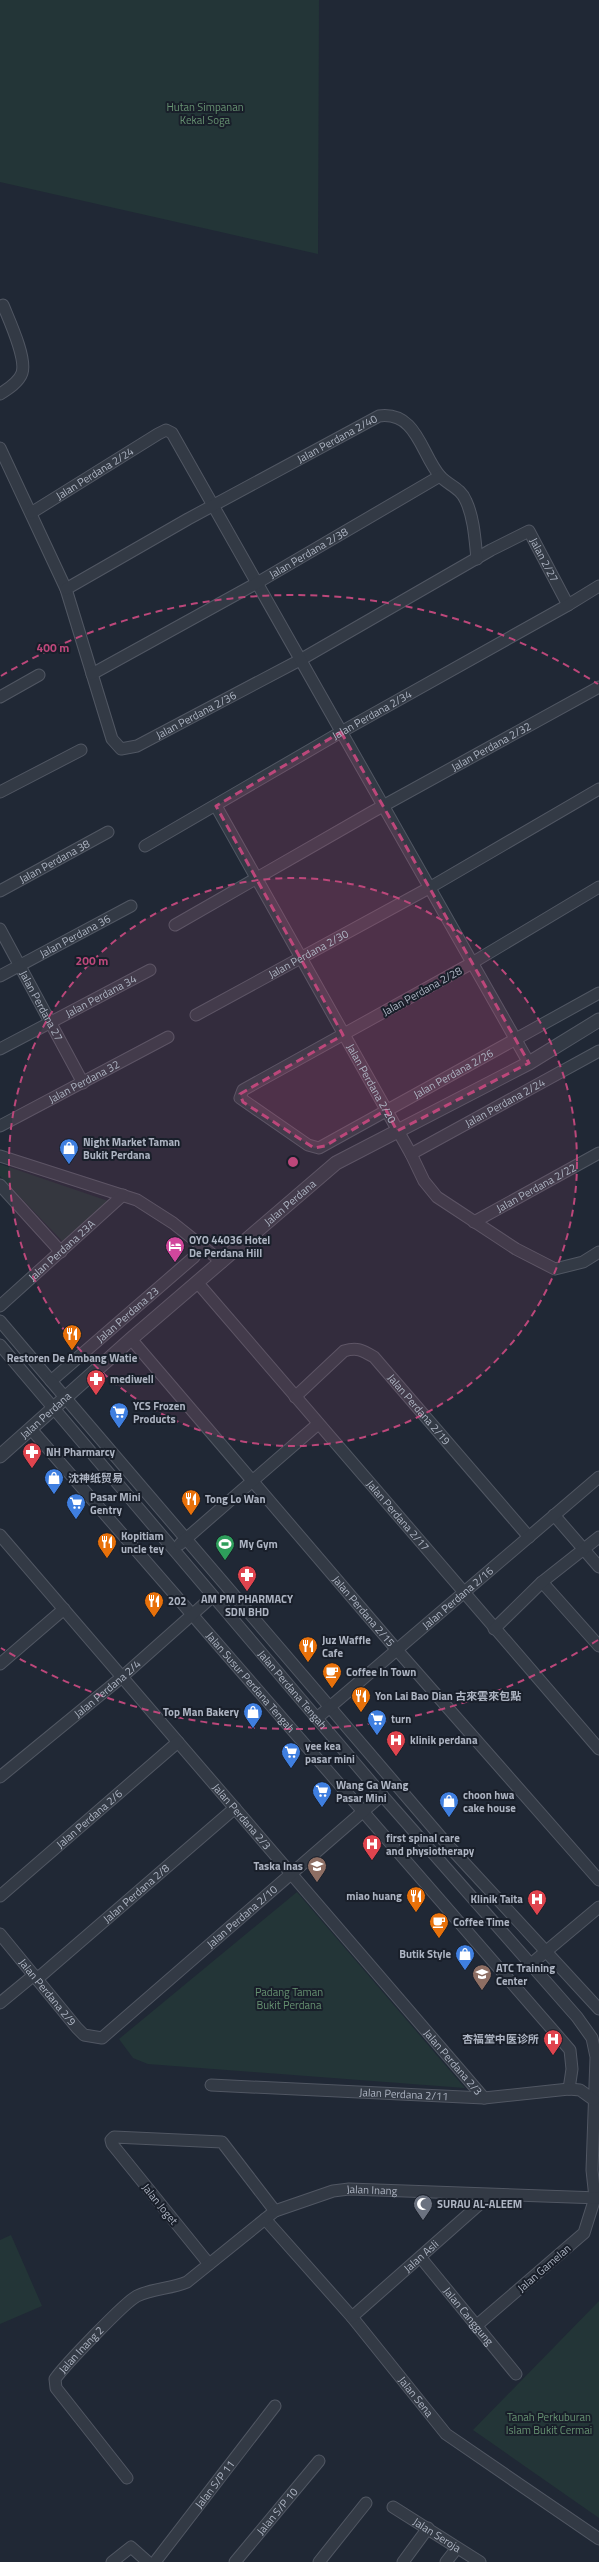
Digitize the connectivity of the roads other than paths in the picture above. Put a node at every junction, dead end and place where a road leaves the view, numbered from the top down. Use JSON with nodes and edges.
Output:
{"nodes":[{"id":1,"x":3,"y":305,"type":"dead end"},
{"id":2,"x":0,"y":394,"type":"edge"},
{"id":3,"x":0,"y":448,"type":"edge"},
{"id":4,"x":440,"y":476,"type":"junction"},
{"id":5,"x":212,"y":506,"type":"junction"},
{"id":6,"x":30,"y":513,"type":"junction"},
{"id":7,"x":491,"y":550,"type":"joint"},
{"id":8,"x":477,"y":559,"type":"junction"},
{"id":9,"x":256,"y":583,"type":"junction"},
{"id":10,"x":599,"y":586,"type":"edge"},
{"id":11,"x":66,"y":589,"type":"junction"},
{"id":12,"x":568,"y":605,"type":"junction"},
{"id":13,"x":300,"y":660,"type":"junction"},
{"id":14,"x":92,"y":674,"type":"junction"},
{"id":15,"x":39,"y":675,"type":"dead end"},
{"id":16,"x":599,"y":687,"type":"edge"},
{"id":17,"x":0,"y":697,"type":"edge"},
{"id":18,"x":341,"y":732,"type":"junction"},
{"id":19,"x":81,"y":750,"type":"dead end"},
{"id":20,"x":599,"y":789,"type":"edge"},
{"id":21,"x":0,"y":792,"type":"edge"},
{"id":22,"x":216,"y":806,"type":"junction"},
{"id":23,"x":383,"y":806,"type":"junction"},
{"id":24,"x":108,"y":832,"type":"dead end"},
{"id":25,"x":145,"y":846,"type":"dead end"},
{"id":26,"x":258,"y":878,"type":"junction"},
{"id":27,"x":599,"y":887,"type":"edge"},
{"id":28,"x":0,"y":890,"type":"edge"},
{"id":29,"x":425,"y":890,"type":"junction"},
{"id":30,"x":131,"y":906,"type":"dead end"},
{"id":31,"x":175,"y":925,"type":"dead end"},
{"id":32,"x":0,"y":929,"type":"edge"},
{"id":33,"x":301,"y":956,"type":"junction"},
{"id":34,"x":472,"y":963,"type":"junction"},
{"id":35,"x":20,"y":966,"type":"junction"},
{"id":36,"x":150,"y":970,"type":"dead end"},
{"id":37,"x":0,"y":976,"type":"edge"},
{"id":38,"x":599,"y":993,"type":"edge"},
{"id":39,"x":196,"y":1015,"type":"dead end"},
{"id":40,"x":599,"y":1020,"type":"edge"},
{"id":41,"x":51,"y":1022,"type":"junction"},
{"id":42,"x":343,"y":1035,"type":"junction"},
{"id":43,"x":168,"y":1037,"type":"dead end"},
{"id":44,"x":516,"y":1040,"type":"junction"},
{"id":45,"x":0,"y":1049,"type":"edge"},
{"id":46,"x":599,"y":1051,"type":"edge"},
{"id":47,"x":529,"y":1063,"type":"junction"},
{"id":48,"x":83,"y":1083,"type":"junction"},
{"id":49,"x":386,"y":1110,"type":"junction"},
{"id":50,"x":0,"y":1126,"type":"edge"},
{"id":51,"x":397,"y":1131,"type":"junction"},
{"id":52,"x":308,"y":1145,"type":"joint"},
{"id":53,"x":599,"y":1152,"type":"edge"},
{"id":54,"x":411,"y":1154,"type":"junction"},
{"id":55,"x":0,"y":1156,"type":"edge"},
{"id":56,"x":0,"y":1185,"type":"edge"},
{"id":57,"x":123,"y":1195,"type":"junction"},
{"id":58,"x":474,"y":1222,"type":"junction"},
{"id":59,"x":201,"y":1246,"type":"junction"},
{"id":60,"x":61,"y":1252,"type":"junction"},
{"id":61,"x":599,"y":1252,"type":"edge"},
{"id":62,"x":222,"y":1262,"type":"junction"},
{"id":63,"x":197,"y":1282,"type":"junction"},
{"id":64,"x":0,"y":1306,"type":"edge"},
{"id":65,"x":0,"y":1321,"type":"edge"},
{"id":66,"x":131,"y":1339,"type":"junction"},
{"id":67,"x":0,"y":1345,"type":"edge"},
{"id":68,"x":51,"y":1381,"type":"junction"},
{"id":69,"x":295,"y":1397,"type":"junction"},
{"id":70,"x":66,"y":1398,"type":"junction"},
{"id":71,"x":54,"y":1409,"type":"junction"},
{"id":72,"x":318,"y":1424,"type":"junction"},
{"id":73,"x":31,"y":1429,"type":"junction"},
{"id":74,"x":0,"y":1456,"type":"edge"},
{"id":75,"x":599,"y":1477,"type":"edge"},
{"id":76,"x":252,"y":1482,"type":"junction"},
{"id":77,"x":554,"y":1515,"type":"junction"},
{"id":78,"x":0,"y":1535,"type":"edge"},
{"id":79,"x":529,"y":1537,"type":"junction"},
{"id":80,"x":599,"y":1537,"type":"edge"},
{"id":81,"x":185,"y":1540,"type":"junction"},
{"id":82,"x":583,"y":1549,"type":"junction"},
{"id":83,"x":174,"y":1550,"type":"junction"},
{"id":84,"x":599,"y":1567,"type":"edge"},
{"id":85,"x":542,"y":1582,"type":"junction"},
{"id":86,"x":463,"y":1594,"type":"junction"},
{"id":87,"x":212,"y":1597,"type":"junction"},
{"id":88,"x":64,"y":1610,"type":"junction"},
{"id":89,"x":192,"y":1615,"type":"junction"},
{"id":90,"x":494,"y":1629,"type":"junction"},
{"id":91,"x":599,"y":1646,"type":"edge"},
{"id":92,"x":397,"y":1650,"type":"junction"},
{"id":93,"x":0,"y":1664,"type":"edge"},
{"id":94,"x":122,"y":1677,"type":"junction"},
{"id":95,"x":330,"y":1707,"type":"junction"},
{"id":96,"x":317,"y":1718,"type":"junction"},
{"id":97,"x":178,"y":1742,"type":"junction"},
{"id":98,"x":599,"y":1749,"type":"edge"},
{"id":99,"x":0,"y":1777,"type":"edge"},
{"id":100,"x":382,"y":1795,"type":"junction"},
{"id":101,"x":235,"y":1808,"type":"junction"},
{"id":102,"x":363,"y":1811,"type":"junction"},
{"id":103,"x":291,"y":1874,"type":"junction"},
{"id":104,"x":599,"y":1880,"type":"edge"},
{"id":105,"x":0,"y":1896,"type":"edge"},
{"id":106,"x":599,"y":1906,"type":"edge"},
{"id":107,"x":0,"y":1934,"type":"edge"},
{"id":108,"x":546,"y":1952,"type":"junction"},
{"id":109,"x":531,"y":1964,"type":"junction"},
{"id":110,"x":36,"y":1977,"type":"junction"},
{"id":111,"x":0,"y":2003,"type":"edge"},
{"id":112,"x":599,"y":2009,"type":"edge"},
{"id":113,"x":102,"y":2038,"type":"joint"},
{"id":114,"x":210,"y":2085,"type":"dead end"},
{"id":115,"x":569,"y":2088,"type":"junction"},
{"id":116,"x":596,"y":2095,"type":"edge"},
{"id":117,"x":484,"y":2098,"type":"junction"},
{"id":118,"x":490,"y":2195,"type":"junction"},
{"id":119,"x":597,"y":2198,"type":"edge"},
{"id":120,"x":275,"y":2212,"type":"junction"},
{"id":121,"x":265,"y":2219,"type":"junction"},
{"id":122,"x":421,"y":2258,"type":"junction"},
{"id":123,"x":209,"y":2264,"type":"junction"},
{"id":124,"x":173,"y":2288,"type":"joint"},
{"id":125,"x":352,"y":2317,"type":"junction"},
{"id":126,"x":476,"y":2326,"type":"junction"},
{"id":127,"x":516,"y":2374,"type":"dead end"},
{"id":128,"x":275,"y":2406,"type":"dead end"},
{"id":129,"x":319,"y":2461,"type":"dead end"},
{"id":130,"x":127,"y":2478,"type":"dead end"},
{"id":131,"x":366,"y":2503,"type":"dead end"},
{"id":132,"x":393,"y":2507,"type":"dead end"},
{"id":133,"x":428,"y":2528,"type":"junction"},
{"id":134,"x":599,"y":2539,"type":"edge"},
{"id":135,"x":457,"y":2548,"type":"junction"},
{"id":136,"x":112,"y":2562,"type":"edge"},
{"id":137,"x":148,"y":2562,"type":"edge"},
{"id":138,"x":154,"y":2562,"type":"edge"},
{"id":139,"x":235,"y":2562,"type":"edge"},
{"id":140,"x":319,"y":2562,"type":"edge"},
{"id":141,"x":403,"y":2562,"type":"edge"},
{"id":142,"x":446,"y":2562,"type":"edge"},
{"id":143,"x":480,"y":2562,"type":"edge"}],
"edges":[{"from":1,"to":2,"type":"street"},
{"from":3,"to":6,"type":"street","name":"Jalan Perdana 2/36"},
{"from":4,"to":5,"type":"street","name":"Jalan Perdana 2/40"},
{"from":4,"to":8,"type":"street"},
{"from":4,"to":9,"type":"street","name":"Jalan Perdana 2/38"},
{"from":5,"to":6,"type":"street","name":"Jalan Perdana 2/24"},
{"from":5,"to":9,"type":"street"},
{"from":5,"to":11,"type":"street","name":"Jalan Perdana 2/40"},
{"from":6,"to":11,"type":"street","name":"Jalan Perdana 2/36"},
{"from":7,"to":8,"type":"street","name":"Jalan Perdana 2/36"},
{"from":7,"to":12,"type":"street","name":"Jalan 2/27"},
{"from":8,"to":13,"type":"street","name":"Jalan Perdana 2/36"},
{"from":9,"to":13,"type":"street"},
{"from":9,"to":14,"type":"street","name":"Jalan Perdana 2/38"},
{"from":10,"to":12,"type":"street","name":"Jalan Perdana 2/34"},
{"from":11,"to":14,"type":"street","name":"Jalan Perdana 2/36"},
{"from":12,"to":18,"type":"street","name":"Jalan Perdana 2/34"},
{"from":13,"to":14,"type":"street","name":"Jalan Perdana 2/36"},
{"from":13,"to":18,"type":"street"},
{"from":15,"to":17,"type":"street"},
{"from":16,"to":23,"type":"street","name":"Jalan Perdana 2/32"},
{"from":18,"to":22,"type":"street","name":"Jalan Perdana 2/34"},
{"from":18,"to":23,"type":"street"},
{"from":19,"to":21,"type":"street"},
{"from":20,"to":29,"type":"street","name":"Jalan Perdana 2/30"},
{"from":22,"to":25,"type":"street","name":"Jalan Perdana 2/34"},
{"from":22,"to":26,"type":"street","name":"Jalan Perdana 2/20"},
{"from":23,"to":26,"type":"street","name":"Jalan Perdana 2/32"},
{"from":23,"to":29,"type":"street"},
{"from":24,"to":28,"type":"street","name":"Jalan Perdana 38"},
{"from":26,"to":31,"type":"street"},
{"from":26,"to":33,"type":"street","name":"Jalan Perdana 2/20"},
{"from":27,"to":34,"type":"street","name":"Jalan Perdana 2/28"},
{"from":29,"to":33,"type":"street","name":"Jalan Perdana 2/30"},
{"from":29,"to":34,"type":"street"},
{"from":30,"to":35,"type":"street","name":"Jalan Perdana 36"},
{"from":32,"to":35,"type":"street","name":"Jalan Perdana 27"},
{"from":33,"to":39,"type":"street","name":"Jalan Perdana 2/30"},
{"from":33,"to":42,"type":"street","name":"Jalan Perdana 2/20"},
{"from":34,"to":42,"type":"street","name":"Jalan Perdana 2/28"},
{"from":34,"to":44,"type":"street"},
{"from":35,"to":37,"type":"street","name":"Jalan Perdana 36"},
{"from":35,"to":41,"type":"street","name":"Jalan Perdana 27"},
{"from":36,"to":41,"type":"street","name":"Jalan Perdana 34"},
{"from":38,"to":44,"type":"street","name":"Jalan Perdana 2/26"},
{"from":40,"to":47,"type":"street","name":"Jalan Perdana"},
{"from":41,"to":45,"type":"street","name":"Jalan Perdana 34"},
{"from":41,"to":48,"type":"street","name":"Jalan Perdana 27"},
{"from":42,"to":49,"type":"street","name":"Jalan Perdana 2/20"},
{"from":42,"to":52,"type":"street","name":"Jalan Perdana 2/28"},
{"from":43,"to":48,"type":"street","name":"Jalan Perdana 32"},
{"from":44,"to":47,"type":"street"},
{"from":44,"to":49,"type":"street","name":"Jalan Perdana 2/26"},
{"from":46,"to":54,"type":"street","name":"Jalan Perdana 2/24"},
{"from":47,"to":51,"type":"street","name":"Jalan Perdana"},
{"from":48,"to":50,"type":"street","name":"Jalan Perdana 32"},
{"from":49,"to":51,"type":"street","name":"Jalan Perdana 2/20"},
{"from":49,"to":52,"type":"street","name":"Jalan Perdana 2/26"},
{"from":51,"to":54,"type":"street","name":"Jalan Perdana 2/20"},
{"from":51,"to":62,"type":"street","name":"Jalan Perdana"},
{"from":53,"to":58,"type":"street","name":"Jalan Perdana 2/22"},
{"from":54,"to":58,"type":"street","name":"Jalan Perdana 2/20"},
{"from":55,"to":57,"type":"street"},
{"from":56,"to":60,"type":"street"},
{"from":57,"to":59,"type":"street"},
{"from":57,"to":60,"type":"street","name":"Jalan Perdana 23A"},
{"from":58,"to":61,"type":"street","name":"Jalan Perdana 2/20"},
{"from":59,"to":62,"type":"street"},
{"from":59,"to":68,"type":"street","name":"Jalan Perdana 23"},
{"from":60,"to":64,"type":"street","name":"Jalan Perdana 23A"},
{"from":62,"to":63,"type":"street","name":"Jalan Perdana"},
{"from":63,"to":66,"type":"street","name":"Jalan Perdana"},
{"from":63,"to":69,"type":"street","name":"Jalan Perdana 2/17"},
{"from":65,"to":68,"type":"street"},
{"from":66,"to":70,"type":"street","name":"Jalan Perdana"},
{"from":66,"to":76,"type":"street","name":"Jalan Perdana 2/15"},
{"from":67,"to":71,"type":"street","name":"Jalan Perdana Tengah"},
{"from":68,"to":70,"type":"street"},
{"from":69,"to":72,"type":"street","name":"Jalan Perdana 2/17"},
{"from":69,"to":79,"type":"street","name":"Jalan Perdana 2/19"},
{"from":70,"to":71,"type":"street","name":"Jalan Perdana"},
{"from":70,"to":81,"type":"street"},
{"from":71,"to":73,"type":"street","name":"Jalan Perdana"},
{"from":71,"to":83,"type":"street","name":"Jalan Perdana Tengah"},
{"from":72,"to":76,"type":"street"},
{"from":72,"to":86,"type":"street","name":"Jalan Perdana 2/17"},
{"from":73,"to":74,"type":"street","name":"Jalan Perdana"},
{"from":73,"to":89,"type":"street","name":"Jalan Susur Perdana Tengah"},
{"from":75,"to":77,"type":"street","name":"Jalan Perdana 2/16"},
{"from":76,"to":81,"type":"street"},
{"from":76,"to":92,"type":"street","name":"Jalan Perdana 2/15"},
{"from":77,"to":79,"type":"street","name":"Jalan Perdana 2/16"},
{"from":77,"to":82,"type":"street"},
{"from":78,"to":88,"type":"street","name":"Jalan Perdana 2/3"},
{"from":79,"to":86,"type":"street","name":"Jalan Perdana 2/16"},
{"from":80,"to":82,"type":"street"},
{"from":81,"to":83,"type":"street"},
{"from":81,"to":95,"type":"street"},
{"from":82,"to":84,"type":"street"},
{"from":82,"to":85,"type":"street"},
{"from":83,"to":87,"type":"street","name":"Jalan Perdana Tengah"},
{"from":85,"to":90,"type":"street"},
{"from":85,"to":91,"type":"street"},
{"from":86,"to":90,"type":"street","name":"Jalan Perdana 2/17"},
{"from":86,"to":92,"type":"street","name":"Jalan Perdana 2/16"},
{"from":87,"to":89,"type":"street","name":"Jalan Perdana 2/4"},
{"from":87,"to":96,"type":"street","name":"Jalan Perdana Tengah"},
{"from":88,"to":93,"type":"street"},
{"from":88,"to":94,"type":"street","name":"Jalan Perdana 2/3"},
{"from":89,"to":94,"type":"street","name":"Jalan Perdana 2/4"},
{"from":89,"to":102,"type":"street","name":"Jalan Susur Perdana Tengah"},
{"from":90,"to":98,"type":"street","name":"Jalan Perdana 2/17"},
{"from":92,"to":95,"type":"street","name":"Jalan Perdana 2/16"},
{"from":92,"to":104,"type":"street","name":"Jalan Perdana 2/15"},
{"from":94,"to":97,"type":"street","name":"Jalan Perdana 2/3"},
{"from":94,"to":99,"type":"street","name":"Jalan Perdana 2/4"},
{"from":95,"to":96,"type":"street","name":"Jalan Perdana 2/16"},
{"from":95,"to":108,"type":"street"},
{"from":96,"to":100,"type":"street","name":"Jalan Perdana Tengah"},
{"from":97,"to":101,"type":"street","name":"Jalan Perdana 2/3"},
{"from":97,"to":105,"type":"street","name":"Jalan Perdana 2/6"},
{"from":100,"to":102,"type":"street","name":"Jalan Perdana 2/10"},
{"from":100,"to":109,"type":"street","name":"Jalan Perdana Tengah"},
{"from":101,"to":103,"type":"street","name":"Jalan Perdana 2/3"},
{"from":101,"to":110,"type":"street","name":"Jalan Perdana 2/8"},
{"from":102,"to":103,"type":"street","name":"Jalan Perdana 2/10"},
{"from":102,"to":115,"type":"street","name":"Jalan Susur Perdana Tengah"},
{"from":103,"to":113,"type":"street","name":"Jalan Perdana 2/10"},
{"from":103,"to":117,"type":"street","name":"Jalan Perdana 2/3"},
{"from":106,"to":108,"type":"street"},
{"from":107,"to":110,"type":"street","name":"Jalan Perdana 2/9"},
{"from":108,"to":109,"type":"street"},
{"from":108,"to":112,"type":"street"},
{"from":109,"to":116,"type":"street","name":"Jalan Perdana Tengah"},
{"from":110,"to":111,"type":"street","name":"Jalan Perdana 2/8"},
{"from":110,"to":113,"type":"street","name":"Jalan Perdana 2/9"},
{"from":114,"to":117,"type":"street","name":"Jalan Perdana 2/11"},
{"from":115,"to":116,"type":"street","name":"Jalan Perdana 2/11"},
{"from":115,"to":117,"type":"street","name":"Jalan Perdana 2/11"},
{"from":116,"to":119,"type":"street","name":"Jalan Perdana Tengah"},
{"from":118,"to":119,"type":"street","name":"Jalan Inang"},
{"from":118,"to":120,"type":"street","name":"Jalan Inang"},
{"from":118,"to":122,"type":"street","name":"Jalan Asli"},
{"from":119,"to":126,"type":"street","name":"Jalan Gamelan"},
{"from":120,"to":121,"type":"street","name":"Jalan Inang"},
{"from":120,"to":123,"type":"street","name":"Jalan Joget"},
{"from":121,"to":123,"type":"street","name":"Jalan Inang"},
{"from":121,"to":125,"type":"street","name":"Jalan Sena"},
{"from":122,"to":125,"type":"street","name":"Jalan Asli"},
{"from":122,"to":126,"type":"street","name":"Jalan Canggung"},
{"from":123,"to":124,"type":"street","name":"Jalan Inang"},
{"from":124,"to":130,"type":"street","name":"Jalan Inang 2"},
{"from":125,"to":134,"type":"street","name":"Jalan Sena"},
{"from":126,"to":127,"type":"street","name":"Jalan Canggung"},
{"from":128,"to":138,"type":"street","name":"Jalan S/P 11"},
{"from":129,"to":139,"type":"street","name":"Jalan S/P 10"},
{"from":131,"to":140,"type":"street"},
{"from":132,"to":133,"type":"street","name":"Jalan Seroja"},
{"from":133,"to":135,"type":"street","name":"Jalan Seroja"},
{"from":133,"to":141,"type":"street"},
{"from":135,"to":142,"type":"street"},
{"from":135,"to":143,"type":"street","name":"Jalan Seroja"},
{"from":136,"to":137,"type":"street"}]}
